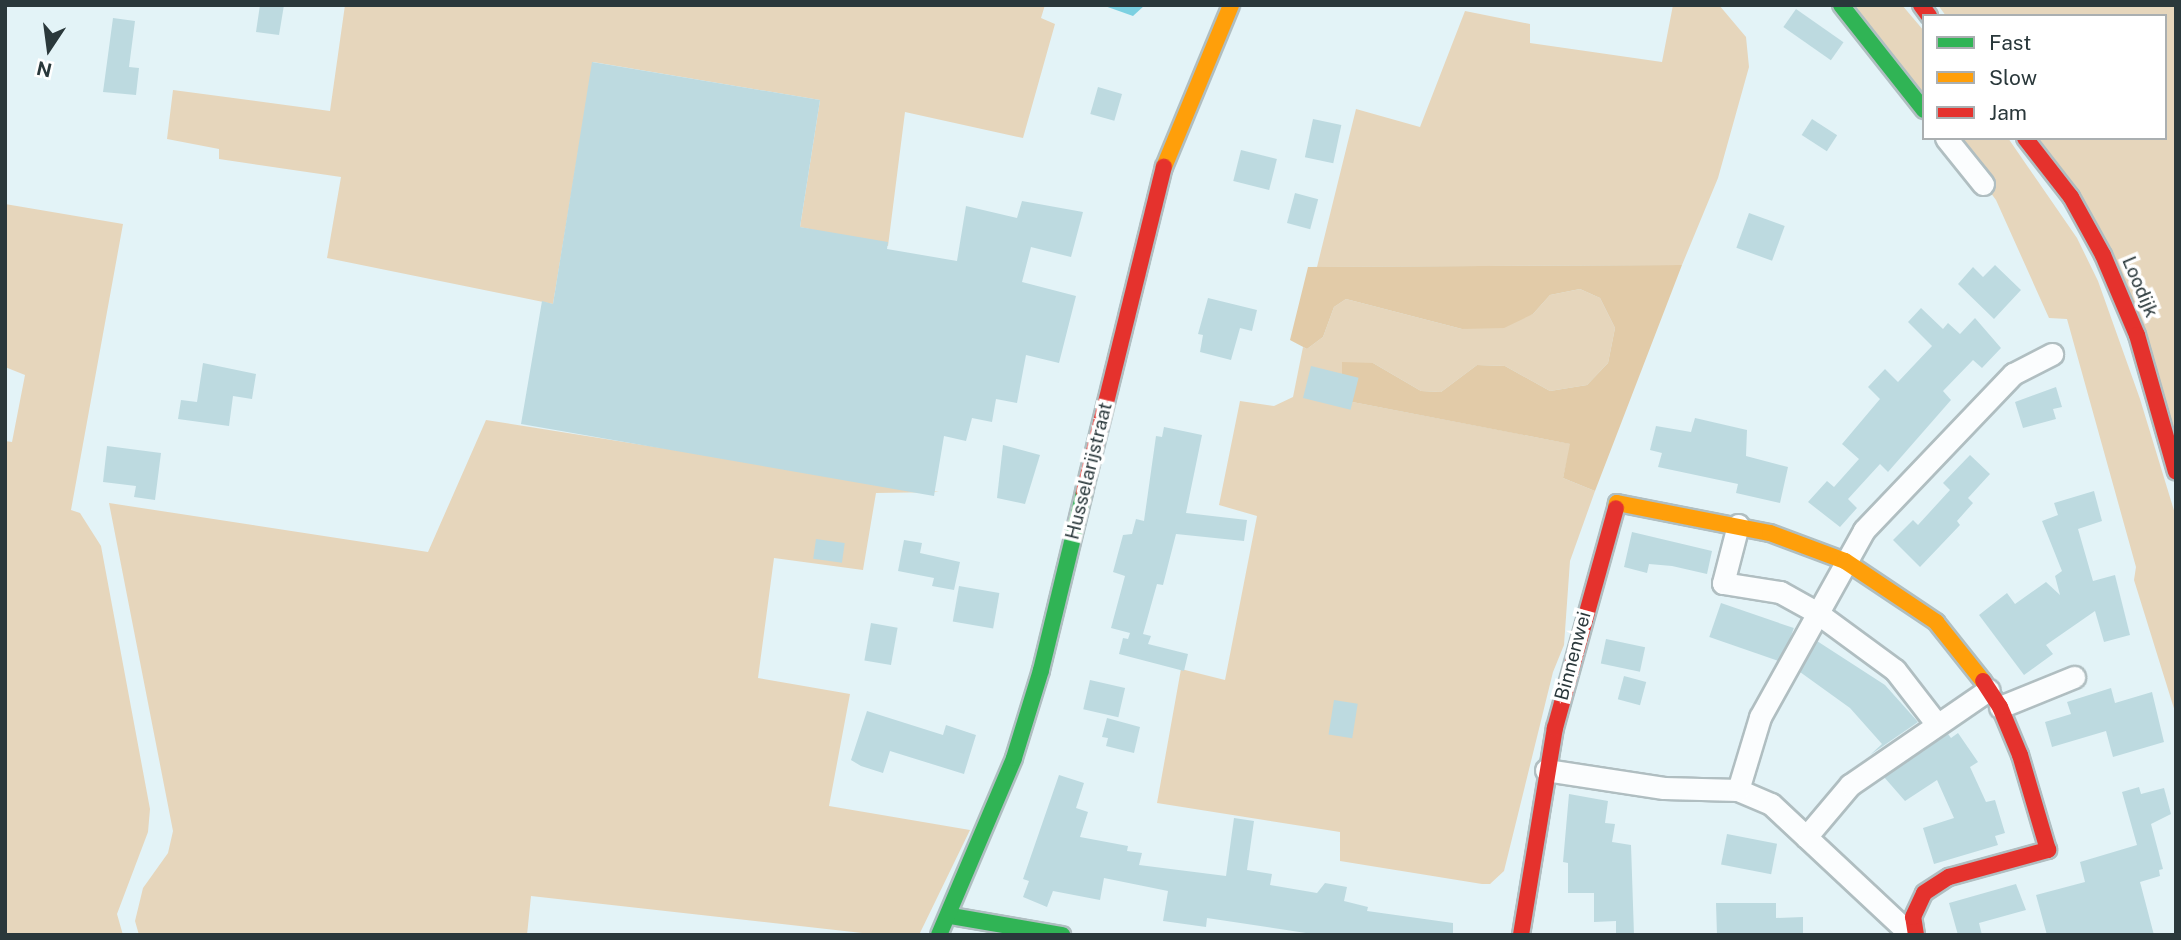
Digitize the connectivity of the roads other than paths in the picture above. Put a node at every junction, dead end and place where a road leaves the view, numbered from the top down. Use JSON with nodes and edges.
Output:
{"nodes":[{"id":1,"x":1231,"y":5,"type":"edge"},
{"id":2,"x":1841,"y":5,"type":"edge"},
{"id":3,"x":1922,"y":107,"type":"edge"},
{"id":4,"x":1948,"y":140,"type":"edge"},
{"id":5,"x":2027,"y":140,"type":"edge"},
{"id":6,"x":1983,"y":184,"type":"dead end"},
{"id":7,"x":2052,"y":354,"type":"dead end"},
{"id":8,"x":2176,"y":472,"type":"edge"},
{"id":9,"x":1738,"y":525,"type":"junction"},
{"id":10,"x":1845,"y":561,"type":"junction"},
{"id":11,"x":1816,"y":612,"type":"junction"},
{"id":12,"x":2074,"y":677,"type":"dead end"},
{"id":13,"x":1994,"y":699,"type":"junction"},
{"id":14,"x":1936,"y":723,"type":"junction"},
{"id":15,"x":1546,"y":771,"type":"junction"},
{"id":16,"x":1739,"y":787,"type":"junction"},
{"id":17,"x":1809,"y":833,"type":"junction"},
{"id":18,"x":951,"y":916,"type":"junction"},
{"id":19,"x":939,"y":935,"type":"edge"},
{"id":20,"x":1062,"y":935,"type":"edge"},
{"id":21,"x":1521,"y":935,"type":"edge"},
{"id":22,"x":1913,"y":935,"type":"edge"}],
"edges":[{"from":1,"to":18,"type":"street","name":"Husselarijstraat"},
{"from":2,"to":3,"type":"street"},
{"from":4,"to":6,"type":"street"},
{"from":5,"to":8,"type":"street","name":"Loodijk"},
{"from":7,"to":10,"type":"street"},
{"from":9,"to":10,"type":"street","name":"Binnenwei"},
{"from":9,"to":11,"type":"street"},
{"from":9,"to":15,"type":"street","name":"Binnenwei"},
{"from":10,"to":11,"type":"street"},
{"from":10,"to":13,"type":"street","name":"Binnenwei"},
{"from":11,"to":14,"type":"street"},
{"from":11,"to":16,"type":"street"},
{"from":12,"to":13,"type":"street"},
{"from":13,"to":14,"type":"street"},
{"from":13,"to":22,"type":"street","name":"Binnenwei"},
{"from":14,"to":17,"type":"street"},
{"from":15,"to":16,"type":"street"},
{"from":15,"to":21,"type":"street","name":"Binnenwei"},
{"from":16,"to":17,"type":"street"},
{"from":17,"to":22,"type":"street"},
{"from":18,"to":19,"type":"street","name":"Husselarijstraat"},
{"from":18,"to":20,"type":"street"}]}
